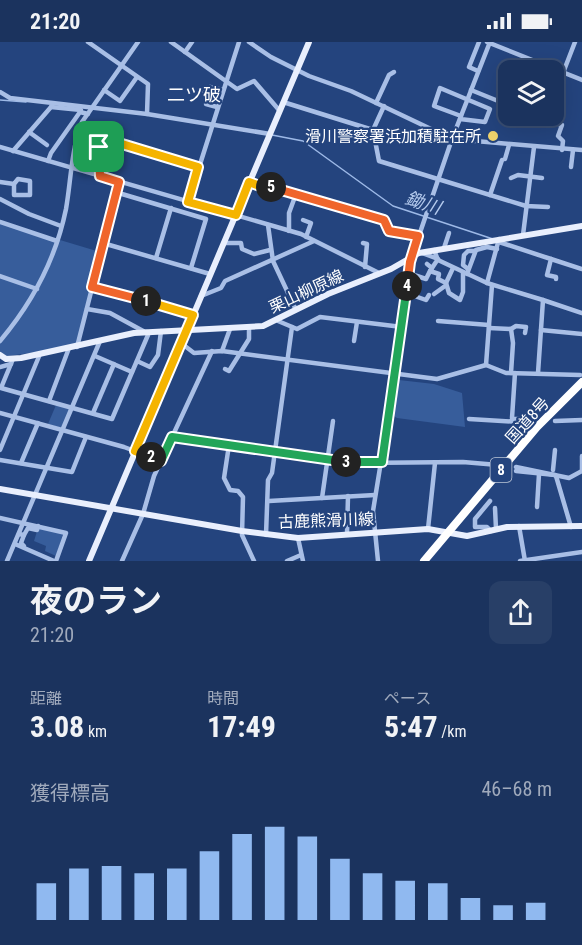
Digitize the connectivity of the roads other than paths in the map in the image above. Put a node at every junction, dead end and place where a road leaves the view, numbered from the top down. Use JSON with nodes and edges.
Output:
{"nodes":[{"id":1,"x":88,"y":42,"type":"edge"},
{"id":2,"x":138,"y":42,"type":"edge"},
{"id":3,"x":171,"y":42,"type":"edge"},
{"id":4,"x":192,"y":42,"type":"edge"},
{"id":5,"x":239,"y":42,"type":"edge"},
{"id":6,"x":249,"y":42,"type":"edge"},
{"id":7,"x":309,"y":42,"type":"edge"},
{"id":8,"x":479,"y":42,"type":"edge"},
{"id":9,"x":489,"y":42,"type":"edge"},
{"id":10,"x":575,"y":42,"type":"edge"},
{"id":11,"x":185,"y":52,"type":"junction"},
{"id":12,"x":533,"y":60,"type":"edge"},
{"id":13,"x":121,"y":66,"type":"junction"},
{"id":14,"x":297,"y":69,"type":"junction"},
{"id":15,"x":478,"y":71,"type":"junction"},
{"id":16,"x":394,"y":72,"type":"dead end"},
{"id":17,"x":564,"y":73,"type":"joint"},
{"id":18,"x":137,"y":77,"type":"junction"},
{"id":19,"x":582,"y":80,"type":"edge"},
{"id":20,"x":225,"y":81,"type":"junction"},
{"id":21,"x":104,"y":90,"type":"junction"},
{"id":22,"x":223,"y":90,"type":"junction"},
{"id":23,"x":471,"y":90,"type":"junction"},
{"id":24,"x":0,"y":92,"type":"edge"},
{"id":25,"x":204,"y":92,"type":"dead end"},
{"id":26,"x":467,"y":100,"type":"junction"},
{"id":27,"x":498,"y":101,"type":"edge"},
{"id":28,"x":283,"y":102,"type":"junction"},
{"id":29,"x":376,"y":103,"type":"junction"},
{"id":30,"x":206,"y":104,"type":"dead end"},
{"id":31,"x":51,"y":105,"type":"junction"},
{"id":32,"x":384,"y":106,"type":"junction"},
{"id":33,"x":217,"y":107,"type":"junction"},
{"id":34,"x":279,"y":110,"type":"junction"},
{"id":35,"x":90,"y":111,"type":"junction"},
{"id":36,"x":147,"y":114,"type":"junction"},
{"id":37,"x":460,"y":118,"type":"junction"},
{"id":38,"x":211,"y":125,"type":"junction"},
{"id":39,"x":562,"y":126,"type":"edge"},
{"id":40,"x":373,"y":130,"type":"junction"},
{"id":41,"x":29,"y":132,"type":"junction"},
{"id":42,"x":270,"y":134,"type":"junction"},
{"id":43,"x":452,"y":139,"type":"junction"},
{"id":44,"x":47,"y":145,"type":"dead end"},
{"id":45,"x":509,"y":145,"type":"junction"},
{"id":46,"x":75,"y":146,"type":"junction"},
{"id":47,"x":0,"y":147,"type":"edge"},
{"id":48,"x":99,"y":147,"type":"junction"},
{"id":49,"x":534,"y":147,"type":"junction"},
{"id":50,"x":562,"y":150,"type":"junction"},
{"id":51,"x":573,"y":150,"type":"junction"},
{"id":52,"x":582,"y":150,"type":"edge"},
{"id":53,"x":13,"y":151,"type":"junction"},
{"id":54,"x":115,"y":154,"type":"dead end"},
{"id":55,"x":99,"y":155,"type":"junction"},
{"id":56,"x":48,"y":161,"type":"junction"},
{"id":57,"x":198,"y":167,"type":"junction"},
{"id":58,"x":571,"y":167,"type":"dead end"},
{"id":59,"x":72,"y":168,"type":"junction"},
{"id":60,"x":100,"y":176,"type":"junction"},
{"id":61,"x":530,"y":177,"type":"junction"},
{"id":62,"x":511,"y":178,"type":"dead end"},
{"id":63,"x":542,"y":178,"type":"dead end"},
{"id":64,"x":438,"y":180,"type":"junction"},
{"id":65,"x":0,"y":182,"type":"edge"},
{"id":66,"x":119,"y":182,"type":"junction"},
{"id":67,"x":249,"y":182,"type":"junction"},
{"id":68,"x":14,"y":184,"type":"junction"},
{"id":69,"x":122,"y":194,"type":"dead end"},
{"id":70,"x":296,"y":194,"type":"junction"},
{"id":71,"x":490,"y":195,"type":"junction"},
{"id":72,"x":0,"y":199,"type":"edge"},
{"id":73,"x":188,"y":202,"type":"junction"},
{"id":74,"x":526,"y":206,"type":"junction"},
{"id":75,"x":548,"y":207,"type":"dead end"},
{"id":76,"x":171,"y":208,"type":"junction"},
{"id":77,"x":236,"y":215,"type":"junction"},
{"id":78,"x":303,"y":220,"type":"dead end"},
{"id":79,"x":0,"y":222,"type":"edge"},
{"id":80,"x":268,"y":225,"type":"junction"},
{"id":81,"x":61,"y":226,"type":"junction"},
{"id":82,"x":582,"y":226,"type":"edge"},
{"id":83,"x":289,"y":231,"type":"junction"},
{"id":84,"x":449,"y":233,"type":"dead end"},
{"id":85,"x":523,"y":235,"type":"junction"},
{"id":86,"x":418,"y":236,"type":"junction"},
{"id":87,"x":306,"y":237,"type":"junction"},
{"id":88,"x":499,"y":240,"type":"junction"},
{"id":89,"x":57,"y":241,"type":"junction"},
{"id":90,"x":314,"y":241,"type":"junction"},
{"id":91,"x":224,"y":243,"type":"junction"},
{"id":92,"x":363,"y":243,"type":"dead end"},
{"id":93,"x":106,"y":244,"type":"dead end"},
{"id":94,"x":444,"y":248,"type":"junction"},
{"id":95,"x":497,"y":249,"type":"junction"},
{"id":96,"x":270,"y":250,"type":"junction"},
{"id":97,"x":434,"y":250,"type":"junction"},
{"id":98,"x":476,"y":251,"type":"junction"},
{"id":99,"x":421,"y":252,"type":"junction"},
{"id":100,"x":411,"y":256,"type":"junction"},
{"id":101,"x":156,"y":258,"type":"junction"},
{"id":102,"x":551,"y":259,"type":"junction"},
{"id":103,"x":438,"y":260,"type":"junction"},
{"id":104,"x":273,"y":261,"type":"junction"},
{"id":105,"x":365,"y":267,"type":"junction"},
{"id":106,"x":430,"y":267,"type":"junction"},
{"id":107,"x":190,"y":268,"type":"junction"},
{"id":108,"x":453,"y":268,"type":"junction"},
{"id":109,"x":582,"y":269,"type":"edge"},
{"id":110,"x":466,"y":272,"type":"junction"},
{"id":111,"x":379,"y":273,"type":"junction"},
{"id":112,"x":408,"y":273,"type":"junction"},
{"id":113,"x":210,"y":274,"type":"junction"},
{"id":114,"x":0,"y":276,"type":"edge"},
{"id":115,"x":556,"y":279,"type":"dead end"},
{"id":116,"x":446,"y":284,"type":"junction"},
{"id":117,"x":490,"y":284,"type":"junction"},
{"id":118,"x":92,"y":287,"type":"junction"},
{"id":119,"x":37,"y":289,"type":"junction"},
{"id":120,"x":406,"y":293,"type":"junction"},
{"id":121,"x":201,"y":296,"type":"junction"},
{"id":122,"x":543,"y":300,"type":"junction"},
{"id":123,"x":87,"y":309,"type":"junction"},
{"id":124,"x":297,"y":310,"type":"junction"},
{"id":125,"x":582,"y":313,"type":"edge"},
{"id":126,"x":193,"y":315,"type":"junction"},
{"id":127,"x":278,"y":321,"type":"junction"},
{"id":128,"x":438,"y":321,"type":"dead end"},
{"id":129,"x":357,"y":322,"type":"junction"},
{"id":130,"x":489,"y":326,"type":"junction"},
{"id":131,"x":249,"y":327,"type":"junction"},
{"id":132,"x":292,"y":327,"type":"junction"},
{"id":133,"x":402,"y":327,"type":"junction"},
{"id":134,"x":230,"y":328,"type":"junction"},
{"id":135,"x":511,"y":329,"type":"junction"},
{"id":136,"x":541,"y":330,"type":"junction"},
{"id":137,"x":186,"y":331,"type":"junction"},
{"id":138,"x":146,"y":332,"type":"junction"},
{"id":139,"x":161,"y":332,"type":"junction"},
{"id":140,"x":525,"y":333,"type":"dead end"},
{"id":141,"x":582,"y":334,"type":"edge"},
{"id":142,"x":0,"y":341,"type":"edge"},
{"id":143,"x":100,"y":341,"type":"junction"},
{"id":144,"x":354,"y":341,"type":"dead end"},
{"id":145,"x":181,"y":343,"type":"junction"},
{"id":146,"x":77,"y":347,"type":"junction"},
{"id":147,"x":69,"y":348,"type":"junction"},
{"id":148,"x":212,"y":351,"type":"junction"},
{"id":149,"x":222,"y":351,"type":"junction"},
{"id":150,"x":40,"y":354,"type":"junction"},
{"id":151,"x":239,"y":354,"type":"junction"},
{"id":152,"x":0,"y":355,"type":"edge"},
{"id":153,"x":94,"y":356,"type":"junction"},
{"id":154,"x":137,"y":361,"type":"junction"},
{"id":155,"x":287,"y":361,"type":"junction"},
{"id":156,"x":12,"y":362,"type":"junction"},
{"id":157,"x":114,"y":364,"type":"junction"},
{"id":158,"x":486,"y":364,"type":"junction"},
{"id":159,"x":0,"y":367,"type":"edge"},
{"id":160,"x":225,"y":369,"type":"dead end"},
{"id":161,"x":132,"y":372,"type":"junction"},
{"id":162,"x":513,"y":373,"type":"junction"},
{"id":163,"x":538,"y":374,"type":"junction"},
{"id":164,"x":395,"y":375,"type":"junction"},
{"id":165,"x":581,"y":378,"type":"edge"},
{"id":166,"x":582,"y":388,"type":"edge"},
{"id":167,"x":24,"y":394,"type":"junction"},
{"id":168,"x":49,"y":401,"type":"junction"},
{"id":169,"x":72,"y":408,"type":"junction"},
{"id":170,"x":0,"y":413,"type":"edge"},
{"id":171,"x":93,"y":413,"type":"junction"},
{"id":172,"x":14,"y":417,"type":"junction"},
{"id":173,"x":469,"y":419,"type":"dead end"},
{"id":174,"x":512,"y":419,"type":"junction"},
{"id":175,"x":536,"y":419,"type":"dead end"},
{"id":176,"x":582,"y":420,"type":"edge"},
{"id":177,"x":333,"y":421,"type":"dead end"},
{"id":178,"x":519,"y":422,"type":"dead end"},
{"id":179,"x":555,"y":422,"type":"dead end"},
{"id":180,"x":38,"y":423,"type":"junction"},
{"id":181,"x":63,"y":430,"type":"junction"},
{"id":182,"x":87,"y":437,"type":"junction"},
{"id":183,"x":172,"y":437,"type":"junction"},
{"id":184,"x":2,"y":438,"type":"edge"},
{"id":185,"x":229,"y":445,"type":"junction"},
{"id":186,"x":0,"y":450,"type":"edge"},
{"id":187,"x":555,"y":450,"type":"dead end"},
{"id":188,"x":135,"y":451,"type":"junction"},
{"id":189,"x":275,"y":452,"type":"junction"},
{"id":190,"x":582,"y":456,"type":"edge"},
{"id":191,"x":328,"y":459,"type":"junction"},
{"id":192,"x":0,"y":460,"type":"edge"},
{"id":193,"x":161,"y":461,"type":"junction"},
{"id":194,"x":382,"y":462,"type":"junction"},
{"id":195,"x":21,"y":463,"type":"junction"},
{"id":196,"x":435,"y":463,"type":"junction"},
{"id":197,"x":498,"y":465,"type":"dead end"},
{"id":198,"x":529,"y":465,"type":"dead end"},
{"id":199,"x":47,"y":469,"type":"junction"},
{"id":200,"x":582,"y":471,"type":"edge"},
{"id":201,"x":540,"y":474,"type":"junction"},
{"id":202,"x":554,"y":474,"type":"junction"},
{"id":203,"x":0,"y":489,"type":"edge"},
{"id":204,"x":375,"y":495,"type":"junction"},
{"id":205,"x":35,"y":496,"type":"junction"},
{"id":206,"x":348,"y":496,"type":"junction"},
{"id":207,"x":322,"y":498,"type":"junction"},
{"id":208,"x":269,"y":501,"type":"junction"},
{"id":209,"x":490,"y":501,"type":"dead end"},
{"id":210,"x":537,"y":507,"type":"dead end"},
{"id":211,"x":111,"y":508,"type":"junction"},
{"id":212,"x":495,"y":508,"type":"dead end"},
{"id":213,"x":143,"y":514,"type":"junction"},
{"id":214,"x":0,"y":518,"type":"edge"},
{"id":215,"x":23,"y":523,"type":"junction"},
{"id":216,"x":519,"y":526,"type":"junction"},
{"id":217,"x":571,"y":526,"type":"junction"},
{"id":218,"x":582,"y":526,"type":"edge"},
{"id":219,"x":428,"y":529,"type":"junction"},
{"id":220,"x":493,"y":530,"type":"junction"},
{"id":221,"x":37,"y":531,"type":"junction"},
{"id":222,"x":242,"y":531,"type":"junction"},
{"id":223,"x":374,"y":532,"type":"junction"},
{"id":224,"x":23,"y":533,"type":"junction"},
{"id":225,"x":451,"y":533,"type":"junction"},
{"id":226,"x":347,"y":534,"type":"junction"},
{"id":227,"x":266,"y":535,"type":"junction"},
{"id":228,"x":298,"y":538,"type":"junction"},
{"id":229,"x":15,"y":544,"type":"junction"},
{"id":230,"x":27,"y":550,"type":"junction"},
{"id":231,"x":582,"y":552,"type":"edge"},
{"id":232,"x":34,"y":553,"type":"junction"},
{"id":233,"x":301,"y":555,"type":"junction"},
{"id":234,"x":0,"y":557,"type":"edge"},
{"id":235,"x":7,"y":560,"type":"edge"},
{"id":236,"x":30,"y":561,"type":"edge"},
{"id":237,"x":55,"y":561,"type":"edge"},
{"id":238,"x":89,"y":561,"type":"edge"},
{"id":239,"x":123,"y":561,"type":"edge"},
{"id":240,"x":254,"y":561,"type":"edge"},
{"id":241,"x":287,"y":561,"type":"edge"},
{"id":242,"x":303,"y":561,"type":"edge"},
{"id":243,"x":378,"y":561,"type":"edge"},
{"id":244,"x":424,"y":561,"type":"edge"},
{"id":245,"x":430,"y":561,"type":"edge"},
{"id":246,"x":520,"y":561,"type":"edge"},
{"id":247,"x":525,"y":561,"type":"edge"}],
"edges":[{"from":1,"to":13,"type":"street"},
{"from":2,"to":13,"type":"street"},
{"from":3,"to":11,"type":"street"},
{"from":4,"to":11,"type":"street"},
{"from":5,"to":20,"type":"street"},
{"from":6,"to":14,"type":"street"},
{"from":7,"to":14,"type":"main road"},
{"from":8,"to":15,"type":"street"},
{"from":9,"to":12,"type":"street"},
{"from":9,"to":15,"type":"street"},
{"from":10,"to":17,"type":"street"},
{"from":11,"to":20,"type":"street"},
{"from":13,"to":18,"type":"street"},
{"from":13,"to":21,"type":"street"},
{"from":14,"to":28,"type":"main road"},
{"from":14,"to":29,"type":"street"},
{"from":15,"to":23,"type":"street"},
{"from":16,"to":29,"type":"street"},
{"from":17,"to":19,"type":"street"},
{"from":18,"to":21,"type":"street"},
{"from":18,"to":36,"type":"street"},
{"from":20,"to":22,"type":"street"},
{"from":20,"to":34,"type":"street"},
{"from":21,"to":35,"type":"street"},
{"from":22,"to":25,"type":"street"},
{"from":22,"to":33,"type":"street"},
{"from":23,"to":26,"type":"street"},
{"from":23,"to":27,"type":"street"},
{"from":24,"to":31,"type":"street"},
{"from":26,"to":37,"type":"street"},
{"from":26,"to":37,"type":"street"},
{"from":26,"to":37,"type":"street"},
{"from":28,"to":34,"type":"main road"},
{"from":28,"to":40,"type":"street"},
{"from":29,"to":32,"type":"street"},
{"from":30,"to":33,"type":"street"},
{"from":31,"to":35,"type":"street"},
{"from":31,"to":41,"type":"street"},
{"from":32,"to":40,"type":"street"},
{"from":32,"to":43,"type":"street"},
{"from":33,"to":38,"type":"street"},
{"from":34,"to":42,"type":"main road"},
{"from":35,"to":36,"type":"street"},
{"from":35,"to":46,"type":"street"},
{"from":35,"to":56,"type":"street"},
{"from":36,"to":38,"type":"street"},
{"from":37,"to":43,"type":"street"},
{"from":38,"to":42,"type":"street"},
{"from":38,"to":57,"type":"street"},
{"from":39,"to":50,"type":"street"},
{"from":40,"to":64,"type":"street"},
{"from":41,"to":44,"type":"street"},
{"from":41,"to":53,"type":"street"},
{"from":42,"to":67,"type":"main road"},
{"from":43,"to":45,"type":"street"},
{"from":43,"to":64,"type":"street"},
{"from":45,"to":49,"type":"street"},
{"from":45,"to":71,"type":"street"},
{"from":46,"to":48,"type":"street"},
{"from":46,"to":59,"type":"street"},
{"from":47,"to":53,"type":"street"},
{"from":48,"to":55,"type":"street"},
{"from":48,"to":57,"type":"street"},
{"from":49,"to":50,"type":"street"},
{"from":49,"to":61,"type":"street"},
{"from":50,"to":51,"type":"street"},
{"from":51,"to":52,"type":"street"},
{"from":51,"to":58,"type":"street"},
{"from":53,"to":56,"type":"street"},
{"from":54,"to":55,"type":"street"},
{"from":55,"to":60,"type":"street"},
{"from":56,"to":59,"type":"street"},
{"from":57,"to":73,"type":"street"},
{"from":59,"to":60,"type":"street"},
{"from":59,"to":81,"type":"street"},
{"from":60,"to":66,"type":"street"},
{"from":61,"to":62,"type":"street"},
{"from":61,"to":63,"type":"street"},
{"from":61,"to":74,"type":"street"},
{"from":64,"to":71,"type":"street"},
{"from":64,"to":86,"type":"street"},
{"from":65,"to":68,"type":"street"},
{"from":66,"to":73,"type":"street"},
{"from":66,"to":118,"type":"street"},
{"from":67,"to":70,"type":"street"},
{"from":67,"to":77,"type":"main road"},
{"from":68,"to":68,"type":"street"},
{"from":69,"to":76,"type":"street"},
{"from":70,"to":83,"type":"street"},
{"from":70,"to":86,"type":"street"},
{"from":71,"to":74,"type":"street"},
{"from":72,"to":81,"type":"street"},
{"from":73,"to":77,"type":"street"},
{"from":74,"to":75,"type":"street"},
{"from":74,"to":85,"type":"street"},
{"from":76,"to":101,"type":"street"},
{"from":76,"to":107,"type":"street"},
{"from":77,"to":80,"type":"street"},
{"from":77,"to":91,"type":"main road"},
{"from":78,"to":87,"type":"street"},
{"from":79,"to":89,"type":"street"},
{"from":80,"to":83,"type":"street"},
{"from":80,"to":96,"type":"street"},
{"from":81,"to":89,"type":"street"},
{"from":82,"to":85,"type":"main road","name":"栗山柳原線"},
{"from":83,"to":87,"type":"street"},
{"from":84,"to":94,"type":"street"},
{"from":85,"to":88,"type":"main road","name":"栗山柳原線"},
{"from":86,"to":100,"type":"street"},
{"from":87,"to":90,"type":"street"},
{"from":88,"to":94,"type":"main road","name":"栗山柳原線"},
{"from":88,"to":95,"type":"street"},
{"from":88,"to":102,"type":"street"},
{"from":89,"to":119,"type":"street"},
{"from":90,"to":104,"type":"street"},
{"from":90,"to":105,"type":"street"},
{"from":91,"to":96,"type":"street"},
{"from":91,"to":113,"type":"main road"},
{"from":92,"to":105,"type":"street"},
{"from":93,"to":101,"type":"street"},
{"from":94,"to":97,"type":"main road","name":"栗山柳原線"},
{"from":95,"to":98,"type":"street"},
{"from":95,"to":117,"type":"street"},
{"from":96,"to":104,"type":"street"},
{"from":97,"to":99,"type":"main road","name":"栗山柳原線"},
{"from":97,"to":103,"type":"street"},
{"from":98,"to":110,"type":"street"},
{"from":98,"to":110,"type":"street"},
{"from":99,"to":100,"type":"main road","name":"栗山柳原線"},
{"from":99,"to":103,"type":"street"},
{"from":100,"to":111,"type":"main road","name":"栗山柳原線"},
{"from":100,"to":112,"type":"street"},
{"from":101,"to":107,"type":"street"},
{"from":102,"to":109,"type":"street"},
{"from":102,"to":115,"type":"street"},
{"from":103,"to":106,"type":"street"},
{"from":103,"to":108,"type":"street"},
{"from":104,"to":121,"type":"street"},
{"from":104,"to":124,"type":"street"},
{"from":105,"to":111,"type":"street"},
{"from":106,"to":112,"type":"street"},
{"from":106,"to":116,"type":"street"},
{"from":107,"to":113,"type":"street"},
{"from":108,"to":110,"type":"street"},
{"from":108,"to":116,"type":"street"},
{"from":110,"to":116,"type":"street"},
{"from":110,"to":117,"type":"street"},
{"from":111,"to":124,"type":"main road","name":"栗山柳原線"},
{"from":112,"to":120,"type":"street"},
{"from":113,"to":121,"type":"main road"},
{"from":114,"to":119,"type":"street"},
{"from":116,"to":120,"type":"street"},
{"from":117,"to":122,"type":"street"},
{"from":117,"to":130,"type":"street"},
{"from":118,"to":123,"type":"street"},
{"from":118,"to":126,"type":"street"},
{"from":119,"to":142,"type":"street"},
{"from":120,"to":133,"type":"street"},
{"from":121,"to":126,"type":"main road"},
{"from":122,"to":125,"type":"street"},
{"from":122,"to":136,"type":"street"},
{"from":123,"to":138,"type":"street"},
{"from":123,"to":146,"type":"street"},
{"from":124,"to":127,"type":"main road","name":"栗山柳原線"},
{"from":126,"to":137,"type":"main road"},
{"from":127,"to":131,"type":"main road","name":"栗山柳原線"},
{"from":127,"to":132,"type":"street"},
{"from":128,"to":130,"type":"street"},
{"from":129,"to":132,"type":"street"},
{"from":129,"to":133,"type":"street"},
{"from":129,"to":144,"type":"street"},
{"from":130,"to":135,"type":"street"},
{"from":130,"to":158,"type":"street"},
{"from":131,"to":134,"type":"main road","name":"栗山柳原線"},
{"from":131,"to":151,"type":"street"},
{"from":132,"to":155,"type":"street"},
{"from":133,"to":164,"type":"street"},
{"from":134,"to":137,"type":"main road","name":"栗山柳原線"},
{"from":134,"to":149,"type":"street"},
{"from":135,"to":140,"type":"street"},
{"from":135,"to":162,"type":"street"},
{"from":136,"to":141,"type":"street"},
{"from":136,"to":163,"type":"street"},
{"from":137,"to":139,"type":"main road","name":"栗山柳原線"},
{"from":137,"to":145,"type":"main road"},
{"from":138,"to":139,"type":"main road","name":"栗山柳原線"},
{"from":138,"to":143,"type":"main road","name":"栗山柳原線"},
{"from":138,"to":154,"type":"street"},
{"from":139,"to":154,"type":"street"},
{"from":143,"to":146,"type":"main road","name":"栗山柳原線"},
{"from":143,"to":153,"type":"street"},
{"from":145,"to":148,"type":"street"},
{"from":145,"to":188,"type":"main road"},
{"from":146,"to":147,"type":"main road","name":"栗山柳原線"},
{"from":147,"to":150,"type":"main road","name":"栗山柳原線"},
{"from":147,"to":168,"type":"street"},
{"from":148,"to":149,"type":"street"},
{"from":148,"to":183,"type":"street"},
{"from":149,"to":151,"type":"street"},
{"from":150,"to":156,"type":"main road","name":"栗山柳原線"},
{"from":150,"to":167,"type":"street"},
{"from":151,"to":155,"type":"street"},
{"from":151,"to":160,"type":"street"},
{"from":152,"to":156,"type":"main road","name":"栗山柳原線"},
{"from":153,"to":157,"type":"street"},
{"from":153,"to":169,"type":"street"},
{"from":154,"to":161,"type":"street"},
{"from":155,"to":164,"type":"street"},
{"from":155,"to":189,"type":"street"},
{"from":156,"to":159,"type":"street"},
{"from":156,"to":167,"type":"street"},
{"from":157,"to":161,"type":"street"},
{"from":157,"to":171,"type":"street"},
{"from":158,"to":162,"type":"street"},
{"from":158,"to":164,"type":"street"},
{"from":161,"to":171,"type":"street"},
{"from":162,"to":163,"type":"street"},
{"from":162,"to":174,"type":"street"},
{"from":163,"to":165,"type":"street"},
{"from":164,"to":194,"type":"street"},
{"from":165,"to":225,"type":"highway","name":"国道8号","number":"8"},
{"from":166,"to":225,"type":"highway","name":"国道8号","number":"8"},
{"from":167,"to":168,"type":"street"},
{"from":167,"to":172,"type":"street"},
{"from":168,"to":169,"type":"street"},
{"from":169,"to":171,"type":"street"},
{"from":169,"to":181,"type":"street"},
{"from":170,"to":172,"type":"street"},
{"from":172,"to":180,"type":"street"},
{"from":172,"to":184,"type":"street"},
{"from":173,"to":174,"type":"street"},
{"from":174,"to":175,"type":"street"},
{"from":174,"to":178,"type":"street"},
{"from":176,"to":179,"type":"street"},
{"from":177,"to":191,"type":"street"},
{"from":180,"to":181,"type":"street"},
{"from":180,"to":195,"type":"street"},
{"from":181,"to":182,"type":"street"},
{"from":181,"to":199,"type":"street"},
{"from":182,"to":188,"type":"street"},
{"from":182,"to":199,"type":"street"},
{"from":183,"to":185,"type":"street"},
{"from":183,"to":193,"type":"street"},
{"from":184,"to":186,"type":"street"},
{"from":185,"to":189,"type":"street"},
{"from":185,"to":222,"type":"street"},
{"from":187,"to":202,"type":"street"},
{"from":188,"to":193,"type":"street"},
{"from":188,"to":211,"type":"main road"},
{"from":189,"to":191,"type":"street"},
{"from":189,"to":208,"type":"street"},
{"from":190,"to":200,"type":"street"},
{"from":191,"to":194,"type":"street"},
{"from":191,"to":207,"type":"street"},
{"from":192,"to":195,"type":"street"},
{"from":193,"to":213,"type":"street"},
{"from":194,"to":196,"type":"street"},
{"from":194,"to":204,"type":"street"},
{"from":195,"to":199,"type":"street"},
{"from":196,"to":197,"type":"street"},
{"from":196,"to":219,"type":"street"},
{"from":198,"to":202,"type":"street"},
{"from":199,"to":205,"type":"street"},
{"from":200,"to":202,"type":"street"},
{"from":201,"to":202,"type":"street"},
{"from":201,"to":202,"type":"street"},
{"from":201,"to":210,"type":"street"},
{"from":202,"to":217,"type":"street"},
{"from":203,"to":205,"type":"main road","name":"古鹿熊滑川線"},
{"from":204,"to":206,"type":"street"},
{"from":204,"to":223,"type":"street"},
{"from":205,"to":211,"type":"main road","name":"古鹿熊滑川線"},
{"from":205,"to":215,"type":"street"},
{"from":206,"to":207,"type":"street"},
{"from":206,"to":226,"type":"street"},
{"from":207,"to":208,"type":"street"},
{"from":208,"to":227,"type":"street"},
{"from":209,"to":220,"type":"street"},
{"from":211,"to":213,"type":"main road","name":"古鹿熊滑川線"},
{"from":211,"to":238,"type":"main road"},
{"from":212,"to":220,"type":"street"},
{"from":213,"to":222,"type":"main road","name":"古鹿熊滑川線"},
{"from":213,"to":239,"type":"street"},
{"from":214,"to":215,"type":"street"},
{"from":215,"to":221,"type":"street"},
{"from":215,"to":224,"type":"street"},
{"from":216,"to":217,"type":"main road","name":"古鹿熊滑川線"},
{"from":216,"to":220,"type":"main road","name":"古鹿熊滑川線"},
{"from":216,"to":247,"type":"street"},
{"from":217,"to":218,"type":"main road","name":"古鹿熊滑川線"},
{"from":219,"to":223,"type":"main road","name":"古鹿熊滑川線"},
{"from":219,"to":225,"type":"main road","name":"古鹿熊滑川線"},
{"from":220,"to":225,"type":"main road","name":"古鹿熊滑川線"},
{"from":221,"to":224,"type":"street"},
{"from":221,"to":237,"type":"street"},
{"from":222,"to":227,"type":"main road","name":"古鹿熊滑川線"},
{"from":222,"to":240,"type":"street"},
{"from":223,"to":226,"type":"main road","name":"古鹿熊滑川線"},
{"from":223,"to":243,"type":"street"},
{"from":224,"to":229,"type":"street"},
{"from":224,"to":230,"type":"street"},
{"from":225,"to":244,"type":"highway","name":"国道8号","number":"8"},
{"from":225,"to":245,"type":"highway","name":"国道8号","number":"8"},
{"from":226,"to":228,"type":"main road","name":"古鹿熊滑川線"},
{"from":227,"to":228,"type":"main road","name":"古鹿熊滑川線"},
{"from":228,"to":233,"type":"street"},
{"from":229,"to":230,"type":"street"},
{"from":229,"to":235,"type":"street"},
{"from":230,"to":232,"type":"street"},
{"from":231,"to":247,"type":"street"},
{"from":232,"to":236,"type":"street"},
{"from":232,"to":237,"type":"street"},
{"from":233,"to":241,"type":"street"},
{"from":233,"to":242,"type":"street"},
{"from":234,"to":235,"type":"street"},
{"from":246,"to":247,"type":"street"}]}
